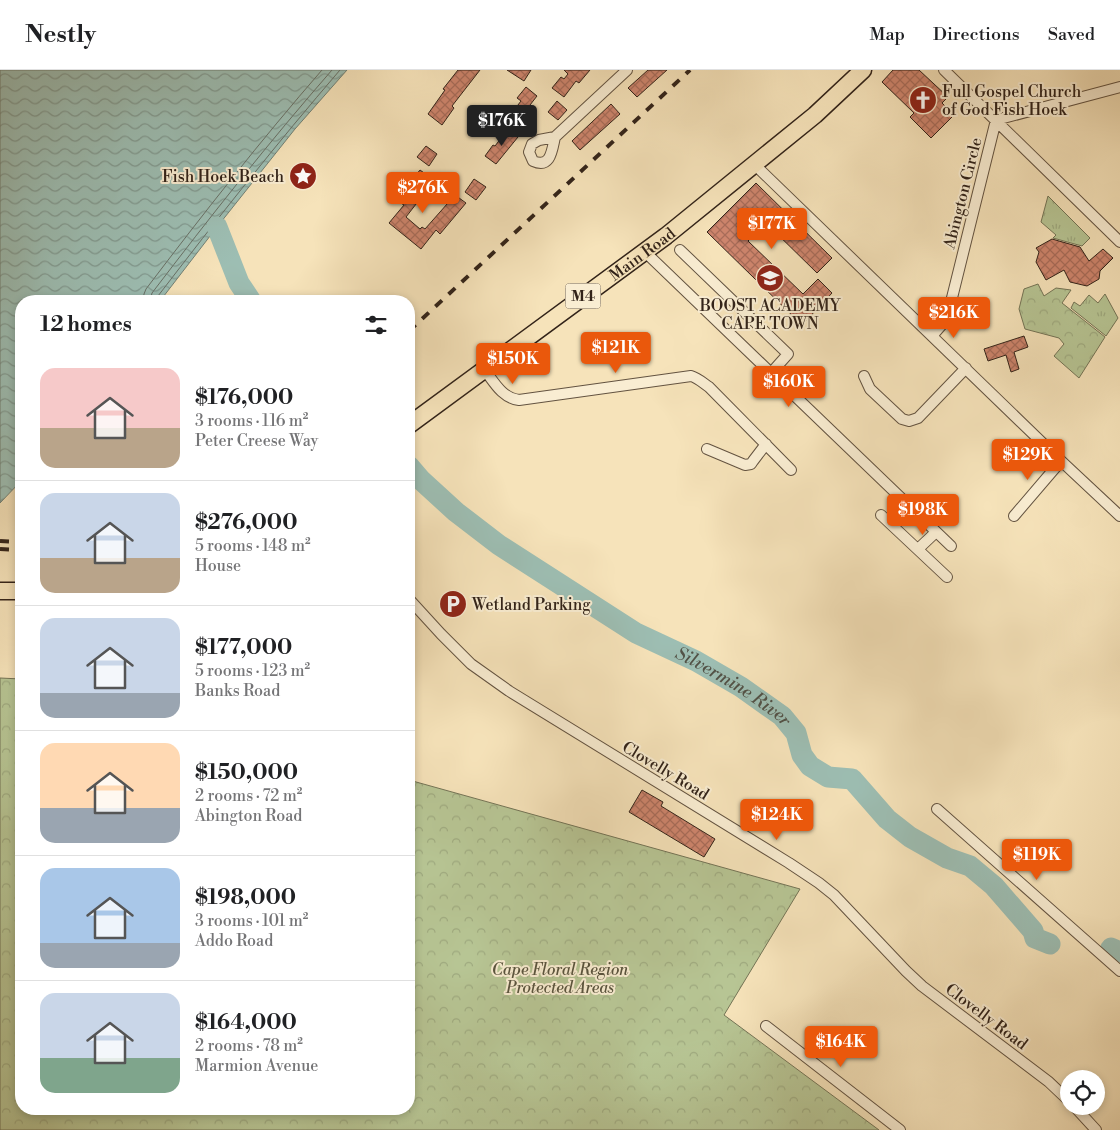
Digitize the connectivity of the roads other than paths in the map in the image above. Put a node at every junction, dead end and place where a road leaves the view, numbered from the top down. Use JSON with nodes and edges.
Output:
{"nodes":[{"id":1,"x":627,"y":70,"type":"edge"},
{"id":2,"x":863,"y":70,"type":"edge"},
{"id":3,"x":944,"y":70,"type":"edge"},
{"id":4,"x":1120,"y":88,"type":"edge"},
{"id":5,"x":996,"y":120,"type":"junction"},
{"id":6,"x":555,"y":137,"type":"dead end"},
{"id":7,"x":755,"y":165,"type":"junction"},
{"id":8,"x":1120,"y":242,"type":"edge"},
{"id":9,"x":680,"y":250,"type":"dead end"},
{"id":10,"x":644,"y":251,"type":"junction"},
{"id":11,"x":932,"y":336,"type":"junction"},
{"id":12,"x":966,"y":368,"type":"junction"},
{"id":13,"x":484,"y":369,"type":"junction"},
{"id":14,"x":771,"y":374,"type":"junction"},
{"id":15,"x":864,"y":376,"type":"dead end"},
{"id":16,"x":415,"y":421,"type":"edge"},
{"id":17,"x":766,"y":444,"type":"junction"},
{"id":18,"x":707,"y":449,"type":"dead end"},
{"id":19,"x":1062,"y":461,"type":"junction"},
{"id":20,"x":791,"y":470,"type":"dead end"},
{"id":21,"x":881,"y":515,"type":"dead end"},
{"id":22,"x":1014,"y":516,"type":"dead end"},
{"id":23,"x":1120,"y":516,"type":"edge"},
{"id":24,"x":936,"y":532,"type":"junction"},
{"id":25,"x":951,"y":546,"type":"dead end"},
{"id":26,"x":918,"y":548,"type":"junction"},
{"id":27,"x":948,"y":577,"type":"dead end"},
{"id":28,"x":0,"y":591,"type":"edge"},
{"id":29,"x":15,"y":591,"type":"edge"},
{"id":30,"x":415,"y":605,"type":"edge"},
{"id":31,"x":937,"y":809,"type":"dead end"},
{"id":32,"x":1120,"y":971,"type":"edge"},
{"id":33,"x":766,"y":1026,"type":"dead end"},
{"id":34,"x":1060,"y":1092,"type":"edge"},
{"id":35,"x":1082,"y":1115,"type":"edge"},
{"id":36,"x":900,"y":1130,"type":"edge"},
{"id":37,"x":1096,"y":1130,"type":"edge"}],
"edges":[{"from":1,"to":6,"type":"street"},
{"from":2,"to":7,"type":"main road","name":"Main Road","number":"M4"},
{"from":3,"to":5,"type":"street"},
{"from":4,"to":5,"type":"street","name":"Abington Circle"},
{"from":5,"to":8,"type":"street"},
{"from":5,"to":11,"type":"street","name":"Abington Circle"},
{"from":7,"to":10,"type":"main road","name":"Main Road","number":"M4"},
{"from":7,"to":11,"type":"street"},
{"from":9,"to":14,"type":"street"},
{"from":10,"to":13,"type":"main road","name":"Main Road","number":"M4"},
{"from":10,"to":14,"type":"street"},
{"from":11,"to":12,"type":"street"},
{"from":12,"to":15,"type":"street"},
{"from":12,"to":19,"type":"street"},
{"from":13,"to":16,"type":"main road","name":"Main Road","number":"M4"},
{"from":13,"to":17,"type":"street"},
{"from":14,"to":24,"type":"street"},
{"from":17,"to":18,"type":"street"},
{"from":17,"to":20,"type":"street"},
{"from":19,"to":22,"type":"street"},
{"from":19,"to":23,"type":"street"},
{"from":21,"to":26,"type":"street"},
{"from":24,"to":25,"type":"street"},
{"from":24,"to":26,"type":"street"},
{"from":26,"to":27,"type":"street"},
{"from":28,"to":29,"type":"main road"},
{"from":30,"to":34,"type":"street","name":"Clovelly Road"},
{"from":31,"to":32,"type":"street"},
{"from":33,"to":36,"type":"street"},
{"from":35,"to":37,"type":"street"}]}
